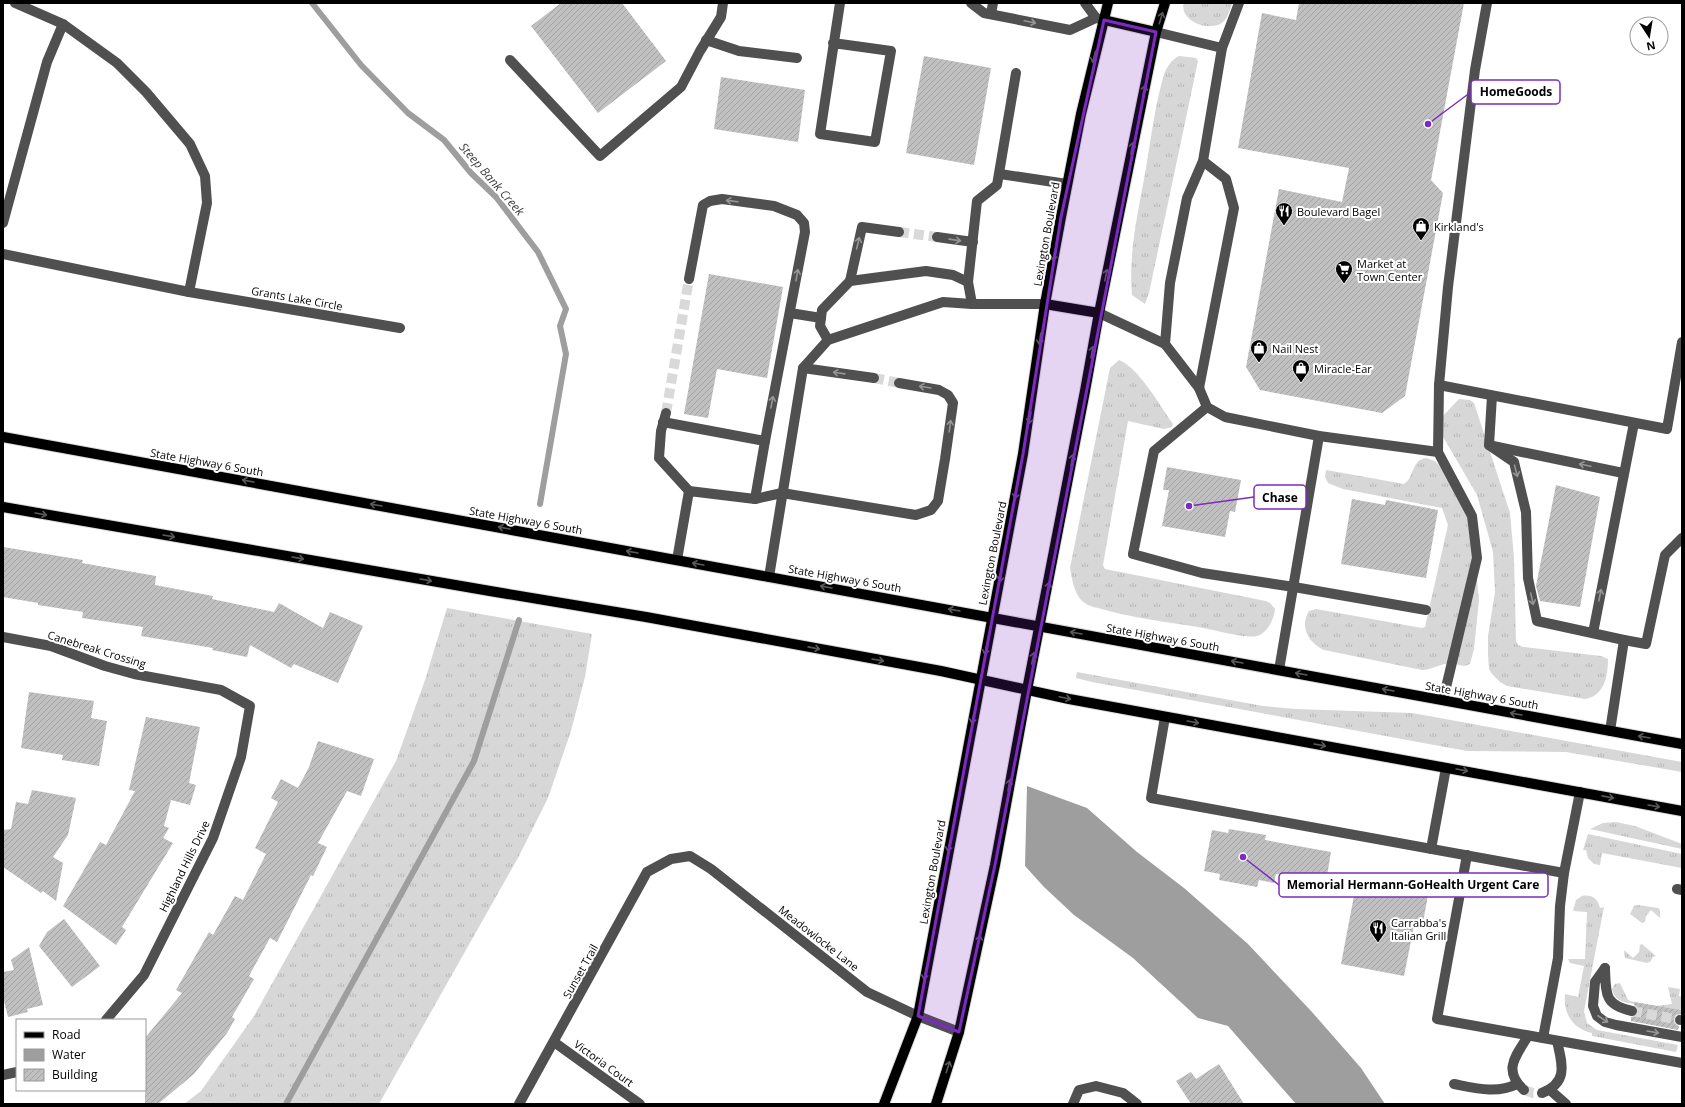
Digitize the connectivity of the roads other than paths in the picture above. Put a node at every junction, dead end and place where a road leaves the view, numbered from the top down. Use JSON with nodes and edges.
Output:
{"nodes":[{"id":1,"x":15,"y":3,"type":"edge"},
{"id":2,"x":724,"y":3,"type":"edge"},
{"id":3,"x":840,"y":3,"type":"edge"},
{"id":4,"x":971,"y":3,"type":"edge"},
{"id":5,"x":993,"y":3,"type":"edge"},
{"id":6,"x":1085,"y":3,"type":"edge"},
{"id":7,"x":1108,"y":3,"type":"edge"},
{"id":8,"x":1165,"y":3,"type":"edge"},
{"id":9,"x":1239,"y":3,"type":"edge"},
{"id":10,"x":1487,"y":3,"type":"edge"},
{"id":11,"x":991,"y":14,"type":"junction"},
{"id":12,"x":1100,"y":19,"type":"junction"},
{"id":13,"x":63,"y":24,"type":"junction"},
{"id":14,"x":1156,"y":32,"type":"junction"},
{"id":15,"x":706,"y":40,"type":"junction"},
{"id":16,"x":834,"y":43,"type":"junction"},
{"id":17,"x":1222,"y":48,"type":"junction"},
{"id":18,"x":797,"y":58,"type":"dead end"},
{"id":19,"x":510,"y":60,"type":"dead end"},
{"id":20,"x":1016,"y":73,"type":"dead end"},
{"id":21,"x":1203,"y":161,"type":"junction"},
{"id":22,"x":1000,"y":174,"type":"junction"},
{"id":23,"x":1067,"y":184,"type":"junction"},
{"id":24,"x":3,"y":223,"type":"edge"},
{"id":25,"x":899,"y":232,"type":"tunnel mouth"},
{"id":26,"x":937,"y":237,"type":"tunnel mouth"},
{"id":27,"x":973,"y":242,"type":"junction"},
{"id":28,"x":3,"y":254,"type":"edge"},
{"id":29,"x":689,"y":279,"type":"tunnel mouth"},
{"id":30,"x":850,"y":281,"type":"junction"},
{"id":31,"x":968,"y":282,"type":"junction"},
{"id":32,"x":189,"y":292,"type":"junction"},
{"id":33,"x":972,"y":304,"type":"junction"},
{"id":34,"x":1045,"y":304,"type":"junction"},
{"id":35,"x":790,"y":313,"type":"junction"},
{"id":36,"x":1099,"y":313,"type":"junction"},
{"id":37,"x":821,"y":318,"type":"junction"},
{"id":38,"x":400,"y":328,"type":"dead end"},
{"id":39,"x":828,"y":340,"type":"junction"},
{"id":40,"x":1682,"y":342,"type":"edge"},
{"id":41,"x":1165,"y":344,"type":"junction"},
{"id":42,"x":804,"y":368,"type":"junction"},
{"id":43,"x":874,"y":378,"type":"tunnel mouth"},
{"id":44,"x":899,"y":383,"type":"tunnel mouth"},
{"id":45,"x":1439,"y":385,"type":"junction"},
{"id":46,"x":1199,"y":388,"type":"junction"},
{"id":47,"x":1492,"y":396,"type":"junction"},
{"id":48,"x":1207,"y":407,"type":"junction"},
{"id":49,"x":1634,"y":423,"type":"junction"},
{"id":50,"x":1319,"y":436,"type":"junction"},
{"id":51,"x":3,"y":437,"type":"edge"},
{"id":52,"x":765,"y":441,"type":"junction"},
{"id":53,"x":1489,"y":445,"type":"junction"},
{"id":54,"x":1438,"y":452,"type":"junction"},
{"id":55,"x":1623,"y":473,"type":"junction"},
{"id":56,"x":689,"y":491,"type":"junction"},
{"id":57,"x":782,"y":493,"type":"junction"},
{"id":58,"x":755,"y":499,"type":"junction"},
{"id":59,"x":3,"y":506,"type":"edge"},
{"id":60,"x":1682,"y":538,"type":"edge"},
{"id":61,"x":678,"y":560,"type":"junction"},
{"id":62,"x":769,"y":577,"type":"junction"},
{"id":63,"x":1294,"y":587,"type":"junction"},
{"id":64,"x":1426,"y":610,"type":"dead end"},
{"id":65,"x":992,"y":618,"type":"junction"},
{"id":66,"x":1040,"y":626,"type":"junction"},
{"id":67,"x":1593,"y":633,"type":"junction"},
{"id":68,"x":3,"y":637,"type":"edge"},
{"id":69,"x":1624,"y":640,"type":"junction"},
{"id":70,"x":1279,"y":670,"type":"junction"},
{"id":71,"x":980,"y":680,"type":"junction"},
{"id":72,"x":1027,"y":690,"type":"junction"},
{"id":73,"x":1443,"y":700,"type":"junction"},
{"id":74,"x":250,"y":706,"type":"joint"},
{"id":75,"x":1165,"y":717,"type":"junction"},
{"id":76,"x":1610,"y":731,"type":"junction"},
{"id":77,"x":1682,"y":744,"type":"edge"},
{"id":78,"x":1446,"y":768,"type":"junction"},
{"id":79,"x":1580,"y":792,"type":"junction"},
{"id":80,"x":1682,"y":811,"type":"edge"},
{"id":81,"x":1431,"y":849,"type":"junction"},
{"id":82,"x":1467,"y":855,"type":"junction"},
{"id":83,"x":670,"y":859,"type":"joint"},
{"id":84,"x":1564,"y":873,"type":"junction"},
{"id":85,"x":1632,"y":1010,"type":"tunnel mouth"},
{"id":86,"x":918,"y":1016,"type":"junction"},
{"id":87,"x":107,"y":1019,"type":"edge"},
{"id":88,"x":959,"y":1032,"type":"junction"},
{"id":89,"x":1528,"y":1036,"type":"junction"},
{"id":90,"x":1682,"y":1037,"type":"edge"},
{"id":91,"x":1543,"y":1038,"type":"junction"},
{"id":92,"x":1557,"y":1041,"type":"junction"},
{"id":93,"x":554,"y":1042,"type":"junction"},
{"id":94,"x":1682,"y":1064,"type":"edge"},
{"id":95,"x":16,"y":1072,"type":"edge"},
{"id":96,"x":3,"y":1075,"type":"edge"},
{"id":97,"x":1454,"y":1084,"type":"dead end"},
{"id":98,"x":519,"y":1104,"type":"edge"},
{"id":99,"x":640,"y":1104,"type":"edge"},
{"id":100,"x":884,"y":1104,"type":"edge"},
{"id":101,"x":936,"y":1104,"type":"edge"},
{"id":102,"x":1073,"y":1104,"type":"edge"},
{"id":103,"x":1137,"y":1104,"type":"edge"},
{"id":104,"x":1566,"y":1104,"type":"edge"}],
"edges":[{"from":1,"to":13,"type":"street"},
{"from":2,"to":15,"type":"street"},
{"from":3,"to":16,"type":"street"},
{"from":4,"to":11,"type":"street"},
{"from":5,"to":11,"type":"street"},
{"from":6,"to":12,"type":"street"},
{"from":7,"to":12,"type":"main road","name":"Lexington Boulevard"},
{"from":14,"to":8,"type":"main road","one_way":true},
{"from":9,"to":17,"type":"street"},
{"from":10,"to":45,"type":"street"},
{"from":11,"to":12,"type":"street","one_way":true},
{"from":12,"to":14,"type":"main road"},
{"from":12,"to":23,"type":"main road","name":"Lexington Boulevard","one_way":true},
{"from":13,"to":24,"type":"street"},
{"from":13,"to":32,"type":"street"},
{"from":14,"to":17,"type":"street"},
{"from":36,"to":14,"type":"main road","one_way":true},
{"from":15,"to":18,"type":"street"},
{"from":15,"to":19,"type":"street"},
{"from":16,"to":16,"type":"street"},
{"from":17,"to":21,"type":"street"},
{"from":20,"to":22,"type":"street"},
{"from":21,"to":41,"type":"street"},
{"from":21,"to":46,"type":"street"},
{"from":22,"to":23,"type":"street"},
{"from":22,"to":27,"type":"street"},
{"from":23,"to":34,"type":"main road","name":"Lexington Boulevard","one_way":true},
{"from":30,"to":25,"type":"street","one_way":true},
{"from":26,"to":27,"type":"street","one_way":true},
{"from":27,"to":31,"type":"street"},
{"from":28,"to":32,"type":"street","name":"Grants Lake Circle"},
{"from":35,"to":29,"type":"street","one_way":true},
{"from":30,"to":31,"type":"street"},
{"from":30,"to":37,"type":"street"},
{"from":31,"to":33,"type":"street"},
{"from":32,"to":38,"type":"street","name":"Grants Lake Circle"},
{"from":33,"to":34,"type":"street"},
{"from":33,"to":39,"type":"street"},
{"from":34,"to":36,"type":"main road"},
{"from":34,"to":65,"type":"main road","name":"Lexington Boulevard","one_way":true},
{"from":35,"to":37,"type":"street"},
{"from":52,"to":35,"type":"street","one_way":true},
{"from":36,"to":41,"type":"street"},
{"from":66,"to":36,"type":"main road","one_way":true},
{"from":37,"to":39,"type":"street"},
{"from":39,"to":42,"type":"street"},
{"from":40,"to":49,"type":"street"},
{"from":41,"to":46,"type":"street"},
{"from":43,"to":42,"type":"street","one_way":true},
{"from":42,"to":57,"type":"street"},
{"from":57,"to":44,"type":"street","one_way":true},
{"from":45,"to":47,"type":"street"},
{"from":45,"to":54,"type":"street"},
{"from":46,"to":48,"type":"street"},
{"from":47,"to":49,"type":"street"},
{"from":47,"to":53,"type":"street"},
{"from":48,"to":50,"type":"street"},
{"from":48,"to":63,"type":"street"},
{"from":49,"to":55,"type":"street"},
{"from":50,"to":54,"type":"street"},
{"from":50,"to":63,"type":"street"},
{"from":61,"to":51,"type":"main road","name":"State Highway 6 South","one_way":true},
{"from":52,"to":56,"type":"street"},
{"from":52,"to":58,"type":"street"},
{"from":55,"to":53,"type":"street","one_way":true},
{"from":53,"to":67,"type":"street","one_way":true},
{"from":54,"to":73,"type":"street"},
{"from":67,"to":55,"type":"street","one_way":true},
{"from":56,"to":58,"type":"street"},
{"from":56,"to":61,"type":"street"},
{"from":57,"to":58,"type":"street"},
{"from":57,"to":62,"type":"street"},
{"from":59,"to":71,"type":"main road","one_way":true},
{"from":60,"to":69,"type":"street"},
{"from":62,"to":61,"type":"main road","name":"State Highway 6 South","one_way":true},
{"from":65,"to":62,"type":"main road","name":"State Highway 6 South","one_way":true},
{"from":63,"to":64,"type":"street"},
{"from":63,"to":70,"type":"street"},
{"from":65,"to":66,"type":"main road","name":"State Highway 6 South"},
{"from":65,"to":71,"type":"main road","name":"Lexington Boulevard","one_way":true},
{"from":70,"to":66,"type":"main road","name":"State Highway 6 South","one_way":true},
{"from":72,"to":66,"type":"main road","one_way":true},
{"from":67,"to":69,"type":"street"},
{"from":68,"to":74,"type":"street","name":"Canebreak Crossing"},
{"from":69,"to":76,"type":"street"},
{"from":73,"to":70,"type":"main road","name":"State Highway 6 South","one_way":true},
{"from":71,"to":72,"type":"main road"},
{"from":71,"to":86,"type":"main road","name":"Lexington Boulevard","one_way":true},
{"from":72,"to":75,"type":"main road","one_way":true},
{"from":88,"to":72,"type":"main road","one_way":true},
{"from":76,"to":73,"type":"main road","name":"State Highway 6 South","one_way":true},
{"from":74,"to":87,"type":"street","name":"Highland Hills Drive"},
{"from":75,"to":78,"type":"main road","one_way":true},
{"from":75,"to":81,"type":"street"},
{"from":77,"to":76,"type":"main road","name":"State Highway 6 South","one_way":true},
{"from":78,"to":79,"type":"main road","one_way":true},
{"from":78,"to":81,"type":"street"},
{"from":79,"to":80,"type":"main road","one_way":true},
{"from":79,"to":84,"type":"street"},
{"from":81,"to":82,"type":"street"},
{"from":82,"to":84,"type":"street"},
{"from":82,"to":89,"type":"street"},
{"from":83,"to":86,"type":"street","name":"Meadowlocke Lane"},
{"from":83,"to":93,"type":"street","name":"Sunset Trail"},
{"from":84,"to":91,"type":"street"},
{"from":85,"to":90,"type":"street","one_way":true},
{"from":86,"to":88,"type":"street","name":"Meadowlocke Lane"},
{"from":86,"to":100,"type":"main road","name":"Lexington Boulevard"},
{"from":101,"to":88,"type":"main road","one_way":true},
{"from":89,"to":91,"type":"street"},
{"from":89,"to":97,"type":"street"},
{"from":91,"to":92,"type":"street"},
{"from":92,"to":94,"type":"street"},
{"from":92,"to":104,"type":"street"},
{"from":93,"to":98,"type":"street","name":"Sunset Trail"},
{"from":93,"to":99,"type":"street","name":"Victoria Court"},
{"from":95,"to":96,"type":"street"},
{"from":102,"to":103,"type":"street"}]}
